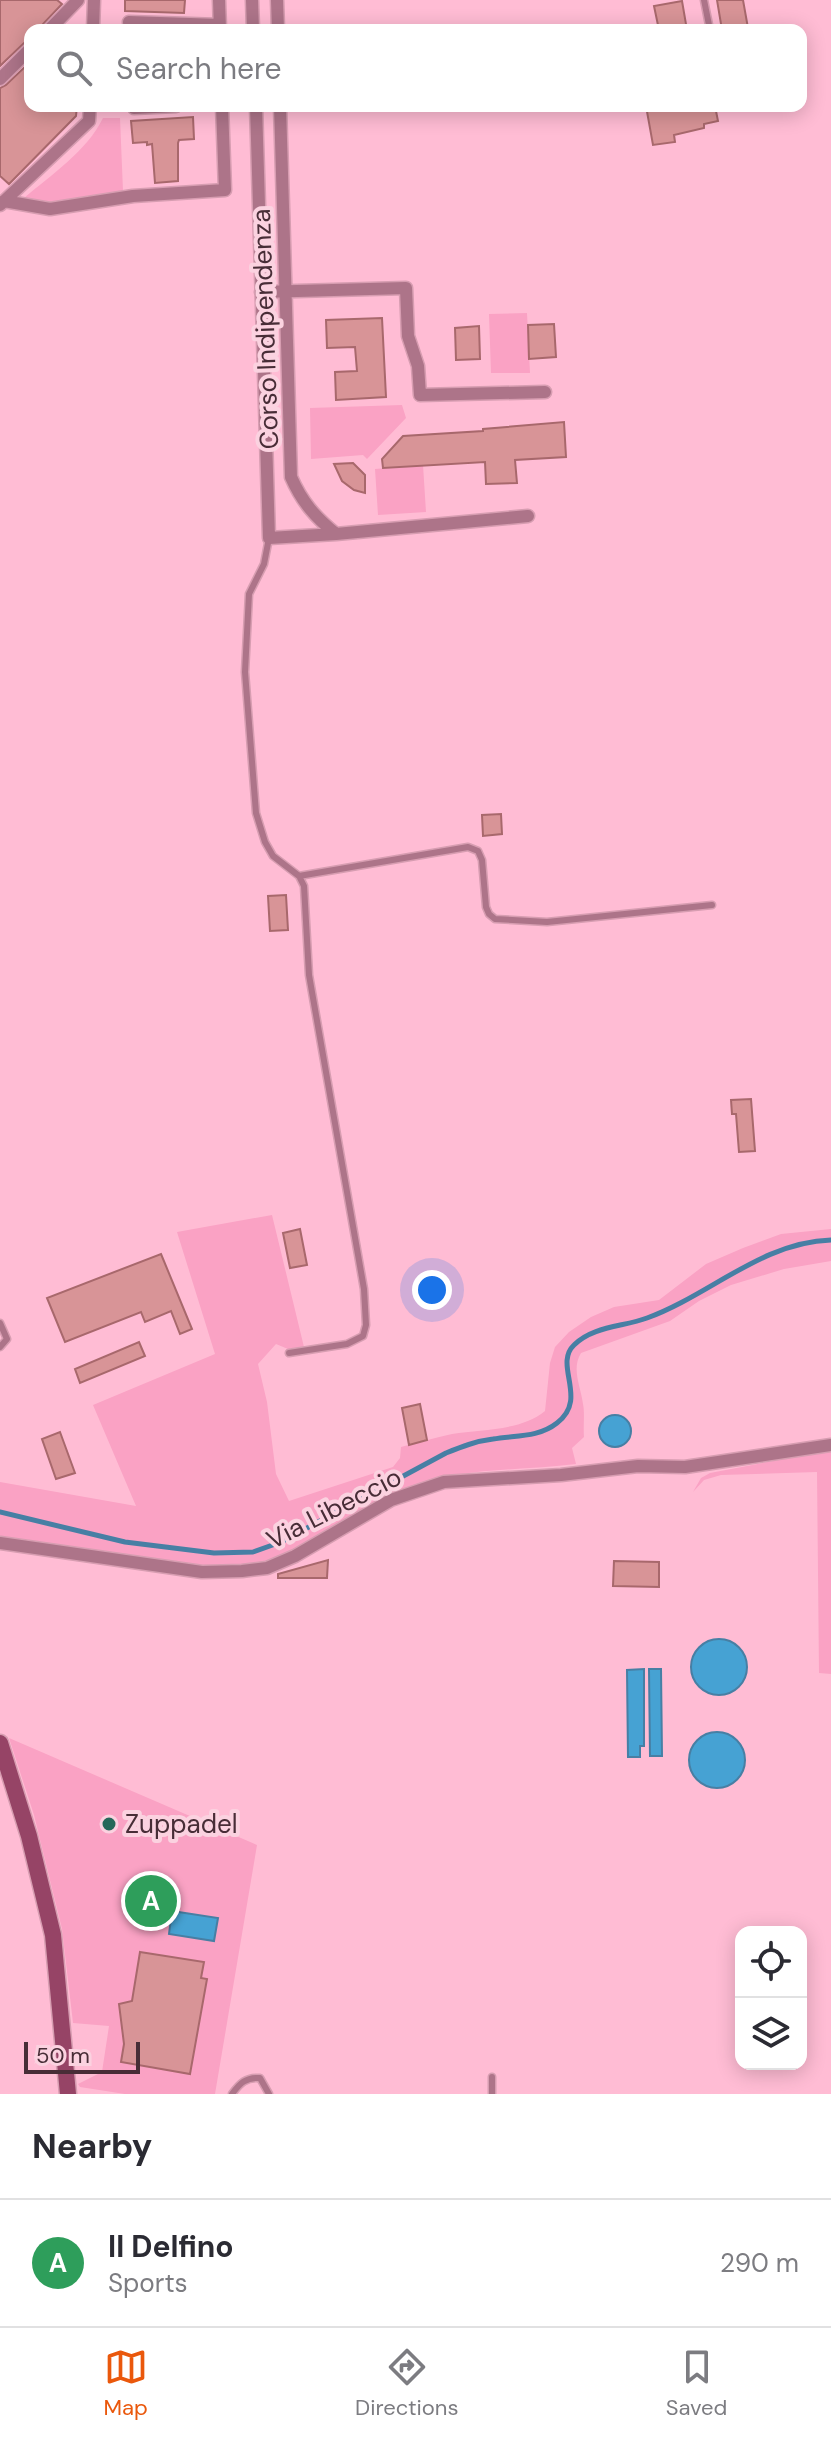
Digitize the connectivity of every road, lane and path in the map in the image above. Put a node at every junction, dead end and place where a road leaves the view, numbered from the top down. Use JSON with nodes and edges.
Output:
{"nodes":[{"id":1,"x":78,"y":0,"type":"edge"},
{"id":2,"x":94,"y":0,"type":"edge"},
{"id":3,"x":219,"y":0,"type":"edge"},
{"id":4,"x":252,"y":0,"type":"edge"},
{"id":5,"x":277,"y":0,"type":"edge"},
{"id":6,"x":704,"y":0,"type":"edge"},
{"id":7,"x":55,"y":24,"type":"edge"},
{"id":8,"x":93,"y":24,"type":"edge"},
{"id":9,"x":129,"y":24,"type":"edge"},
{"id":10,"x":159,"y":24,"type":"edge"},
{"id":11,"x":220,"y":24,"type":"edge"},
{"id":12,"x":253,"y":24,"type":"edge"},
{"id":13,"x":278,"y":24,"type":"edge"},
{"id":14,"x":709,"y":24,"type":"edge"},
{"id":15,"x":24,"y":55,"type":"edge"},
{"id":16,"x":0,"y":79,"type":"edge"},
{"id":17,"x":90,"y":112,"type":"edge"},
{"id":18,"x":222,"y":112,"type":"edge"},
{"id":19,"x":256,"y":112,"type":"edge"},
{"id":20,"x":280,"y":112,"type":"edge"},
{"id":21,"x":1,"y":201,"type":"edge"},
{"id":22,"x":261,"y":292,"type":"junction"},
{"id":23,"x":286,"y":292,"type":"junction"},
{"id":24,"x":545,"y":392,"type":"dead end"},
{"id":25,"x":264,"y":433,"type":"junction"},
{"id":26,"x":290,"y":433,"type":"junction"},
{"id":27,"x":528,"y":516,"type":"dead end"},
{"id":28,"x":336,"y":534,"type":"junction"},
{"id":29,"x":269,"y":538,"type":"junction"},
{"id":30,"x":299,"y":876,"type":"junction"},
{"id":31,"x":712,"y":905,"type":"dead end"},
{"id":32,"x":0,"y":1323,"type":"edge"},
{"id":33,"x":0,"y":1347,"type":"edge"},
{"id":34,"x":289,"y":1353,"type":"dead end"},
{"id":35,"x":831,"y":1445,"type":"edge"},
{"id":36,"x":0,"y":1543,"type":"edge"},
{"id":37,"x":0,"y":1743,"type":"edge"},
{"id":38,"x":492,"y":2077,"type":"dead end"},
{"id":39,"x":68,"y":2094,"type":"edge"},
{"id":40,"x":232,"y":2094,"type":"edge"},
{"id":41,"x":269,"y":2094,"type":"edge"},
{"id":42,"x":492,"y":2094,"type":"edge"}],
"edges":[{"from":1,"to":7,"type":"street"},
{"from":2,"to":8,"type":"street"},
{"from":3,"to":11,"type":"street"},
{"from":4,"to":12,"type":"street"},
{"from":5,"to":13,"type":"street"},
{"from":6,"to":14,"type":"lane"},
{"from":9,"to":10,"type":"street"},
{"from":15,"to":16,"type":"street"},
{"from":17,"to":21,"type":"street"},
{"from":18,"to":21,"type":"street"},
{"from":19,"to":22,"type":"street","name":"Corso Indipendenza"},
{"from":20,"to":23,"type":"street","name":"Corso Indipendenza"},
{"from":22,"to":23,"type":"street"},
{"from":22,"to":25,"type":"street","name":"Corso Indipendenza"},
{"from":23,"to":24,"type":"street"},
{"from":23,"to":26,"type":"street","name":"Corso Indipendenza"},
{"from":25,"to":26,"type":"street"},
{"from":25,"to":29,"type":"street","name":"Corso Indipendenza"},
{"from":26,"to":28,"type":"street","name":"Corso Indipendenza"},
{"from":27,"to":28,"type":"street"},
{"from":28,"to":29,"type":"street"},
{"from":29,"to":30,"type":"lane"},
{"from":30,"to":31,"type":"lane"},
{"from":30,"to":34,"type":"lane"},
{"from":32,"to":33,"type":"lane"},
{"from":35,"to":36,"type":"street","name":"Via Libeccio"},
{"from":37,"to":39,"type":"street"},
{"from":38,"to":42,"type":"lane"},
{"from":40,"to":41,"type":"lane"}]}
